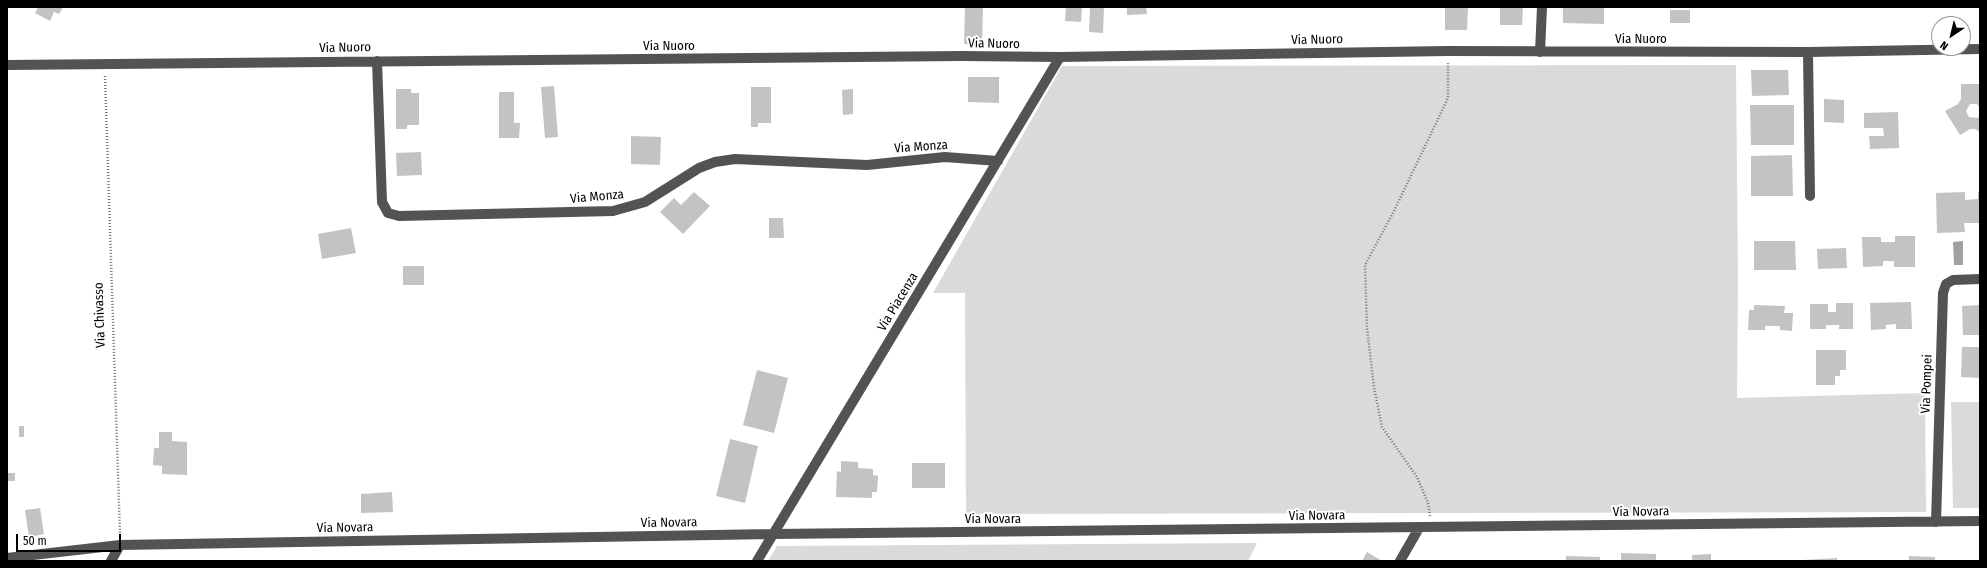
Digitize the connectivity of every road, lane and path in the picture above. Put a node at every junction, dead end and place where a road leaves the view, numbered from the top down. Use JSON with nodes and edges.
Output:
{"nodes":[{"id":1,"x":1542,"y":7,"type":"edge"},
{"id":2,"x":1980,"y":49,"type":"edge"},
{"id":3,"x":1448,"y":51,"type":"junction"},
{"id":4,"x":1540,"y":52,"type":"junction"},
{"id":5,"x":1808,"y":52,"type":"junction"},
{"id":6,"x":1060,"y":57,"type":"junction"},
{"id":7,"x":377,"y":61,"type":"junction"},
{"id":8,"x":7,"y":65,"type":"edge"},
{"id":9,"x":105,"y":66,"type":"junction"},
{"id":10,"x":998,"y":161,"type":"junction"},
{"id":11,"x":1810,"y":196,"type":"dead end"},
{"id":12,"x":1980,"y":279,"type":"edge"},
{"id":13,"x":1980,"y":521,"type":"edge"},
{"id":14,"x":1936,"y":522,"type":"junction"},
{"id":15,"x":1419,"y":528,"type":"junction"},
{"id":16,"x":1432,"y":528,"type":"junction"},
{"id":17,"x":773,"y":534,"type":"junction"},
{"id":18,"x":120,"y":545,"type":"junction"},
{"id":19,"x":7,"y":558,"type":"edge"},
{"id":20,"x":111,"y":561,"type":"edge"},
{"id":21,"x":757,"y":561,"type":"edge"},
{"id":22,"x":1400,"y":561,"type":"edge"}],
"edges":[{"from":1,"to":4,"type":"street"},
{"from":2,"to":5,"type":"street","name":"Via Nuoro"},
{"from":3,"to":4,"type":"street","name":"Via Nuoro"},
{"from":3,"to":6,"type":"street","name":"Via Nuoro"},
{"from":3,"to":16,"type":"path"},
{"from":4,"to":5,"type":"street","name":"Via Nuoro"},
{"from":5,"to":11,"type":"street"},
{"from":6,"to":7,"type":"street","name":"Via Nuoro"},
{"from":6,"to":10,"type":"street","name":"Via Piacenza"},
{"from":7,"to":9,"type":"street","name":"Via Nuoro"},
{"from":7,"to":10,"type":"street","name":"Via Monza"},
{"from":8,"to":9,"type":"street","name":"Via Nuoro"},
{"from":9,"to":18,"type":"path","name":"Via Chivasso"},
{"from":10,"to":17,"type":"street","name":"Via Piacenza"},
{"from":12,"to":14,"type":"street","name":"Via Pompei"},
{"from":13,"to":14,"type":"street","name":"Via Novara"},
{"from":14,"to":16,"type":"street","name":"Via Novara"},
{"from":15,"to":16,"type":"street","name":"Via Novara"},
{"from":15,"to":17,"type":"street","name":"Via Novara"},
{"from":15,"to":22,"type":"street"},
{"from":17,"to":18,"type":"street","name":"Via Novara"},
{"from":17,"to":21,"type":"street","name":"Via Piacenza"},
{"from":18,"to":19,"type":"street","name":"Via Novara"},
{"from":18,"to":20,"type":"street"}]}
